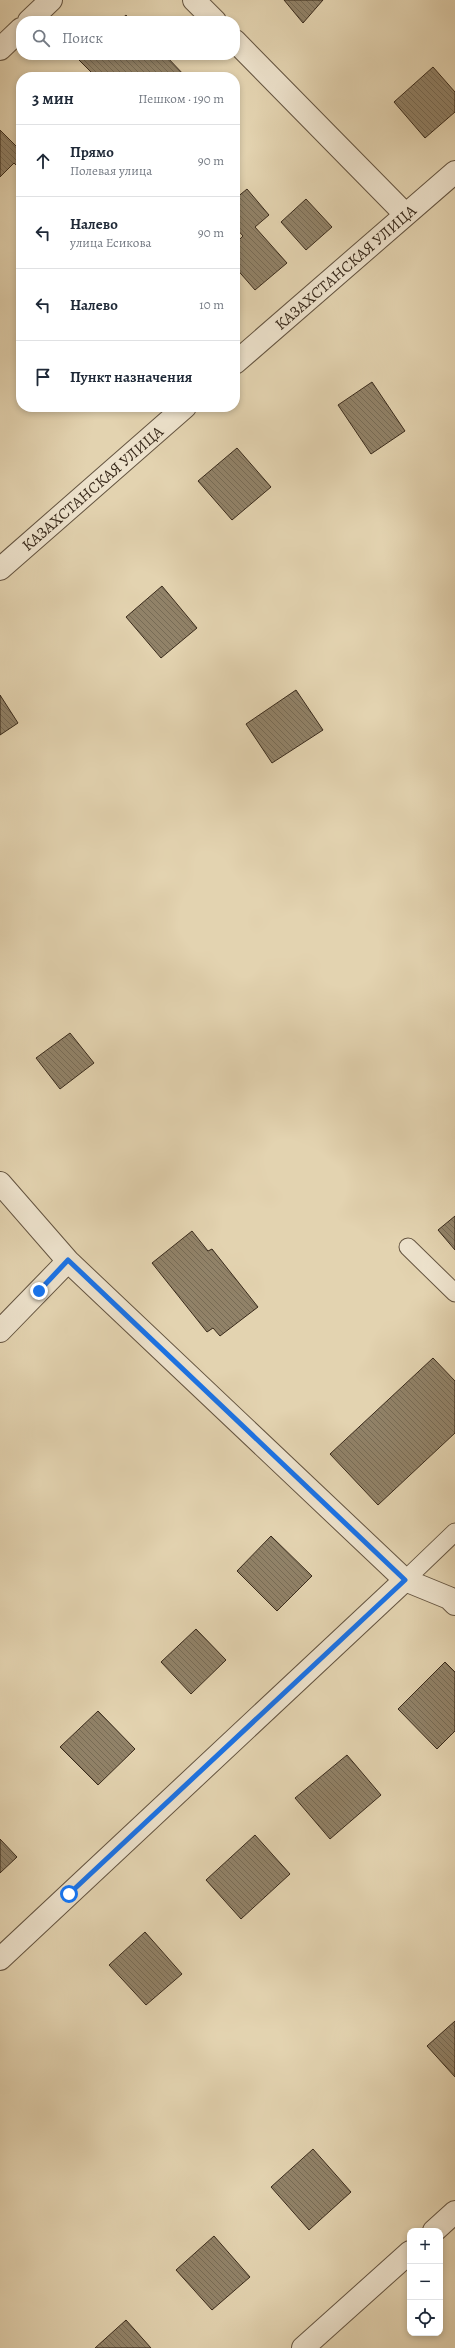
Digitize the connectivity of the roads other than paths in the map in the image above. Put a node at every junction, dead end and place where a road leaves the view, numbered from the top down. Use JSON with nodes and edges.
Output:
{"nodes":[{"id":1,"x":51,"y":0,"type":"edge"},
{"id":2,"x":194,"y":0,"type":"edge"},
{"id":3,"x":34,"y":16,"type":"edge"},
{"id":4,"x":210,"y":16,"type":"edge"},
{"id":5,"x":16,"y":34,"type":"edge"},
{"id":6,"x":240,"y":46,"type":"edge"},
{"id":7,"x":0,"y":49,"type":"edge"},
{"id":8,"x":455,"y":172,"type":"edge"},
{"id":9,"x":405,"y":214,"type":"junction"},
{"id":10,"x":240,"y":359,"type":"edge"},
{"id":11,"x":179,"y":412,"type":"edge"},
{"id":12,"x":0,"y":569,"type":"edge"},
{"id":13,"x":0,"y":1183,"type":"edge"},
{"id":14,"x":408,"y":1247,"type":"dead end"},
{"id":15,"x":68,"y":1260,"type":"junction"},
{"id":16,"x":455,"y":1293,"type":"edge"},
{"id":17,"x":0,"y":1331,"type":"edge"},
{"id":18,"x":455,"y":1532,"type":"edge"},
{"id":19,"x":405,"y":1580,"type":"junction"},
{"id":20,"x":455,"y":1604,"type":"edge"},
{"id":21,"x":0,"y":1958,"type":"edge"},
{"id":22,"x":455,"y":2212,"type":"edge"},
{"id":23,"x":437,"y":2228,"type":"edge"},
{"id":24,"x":407,"y":2255,"type":"edge"},
{"id":25,"x":303,"y":2348,"type":"edge"}],
"edges":[{"from":1,"to":3,"type":"street"},
{"from":2,"to":4,"type":"street"},
{"from":5,"to":7,"type":"street"},
{"from":6,"to":9,"type":"street"},
{"from":8,"to":9,"type":"street","name":"КАЗАХСТАНСКАЯ УЛИЦА"},
{"from":9,"to":10,"type":"street","name":"КАЗАХСТАНСКАЯ УЛИЦА"},
{"from":11,"to":12,"type":"street","name":"КАЗАХСТАНСКАЯ УЛИЦА"},
{"from":13,"to":15,"type":"street"},
{"from":14,"to":16,"type":"lane"},
{"from":15,"to":17,"type":"street"},
{"from":15,"to":19,"type":"street"},
{"from":18,"to":19,"type":"lane"},
{"from":19,"to":20,"type":"street"},
{"from":19,"to":21,"type":"street"},
{"from":22,"to":23,"type":"street"},
{"from":24,"to":25,"type":"street"}]}
